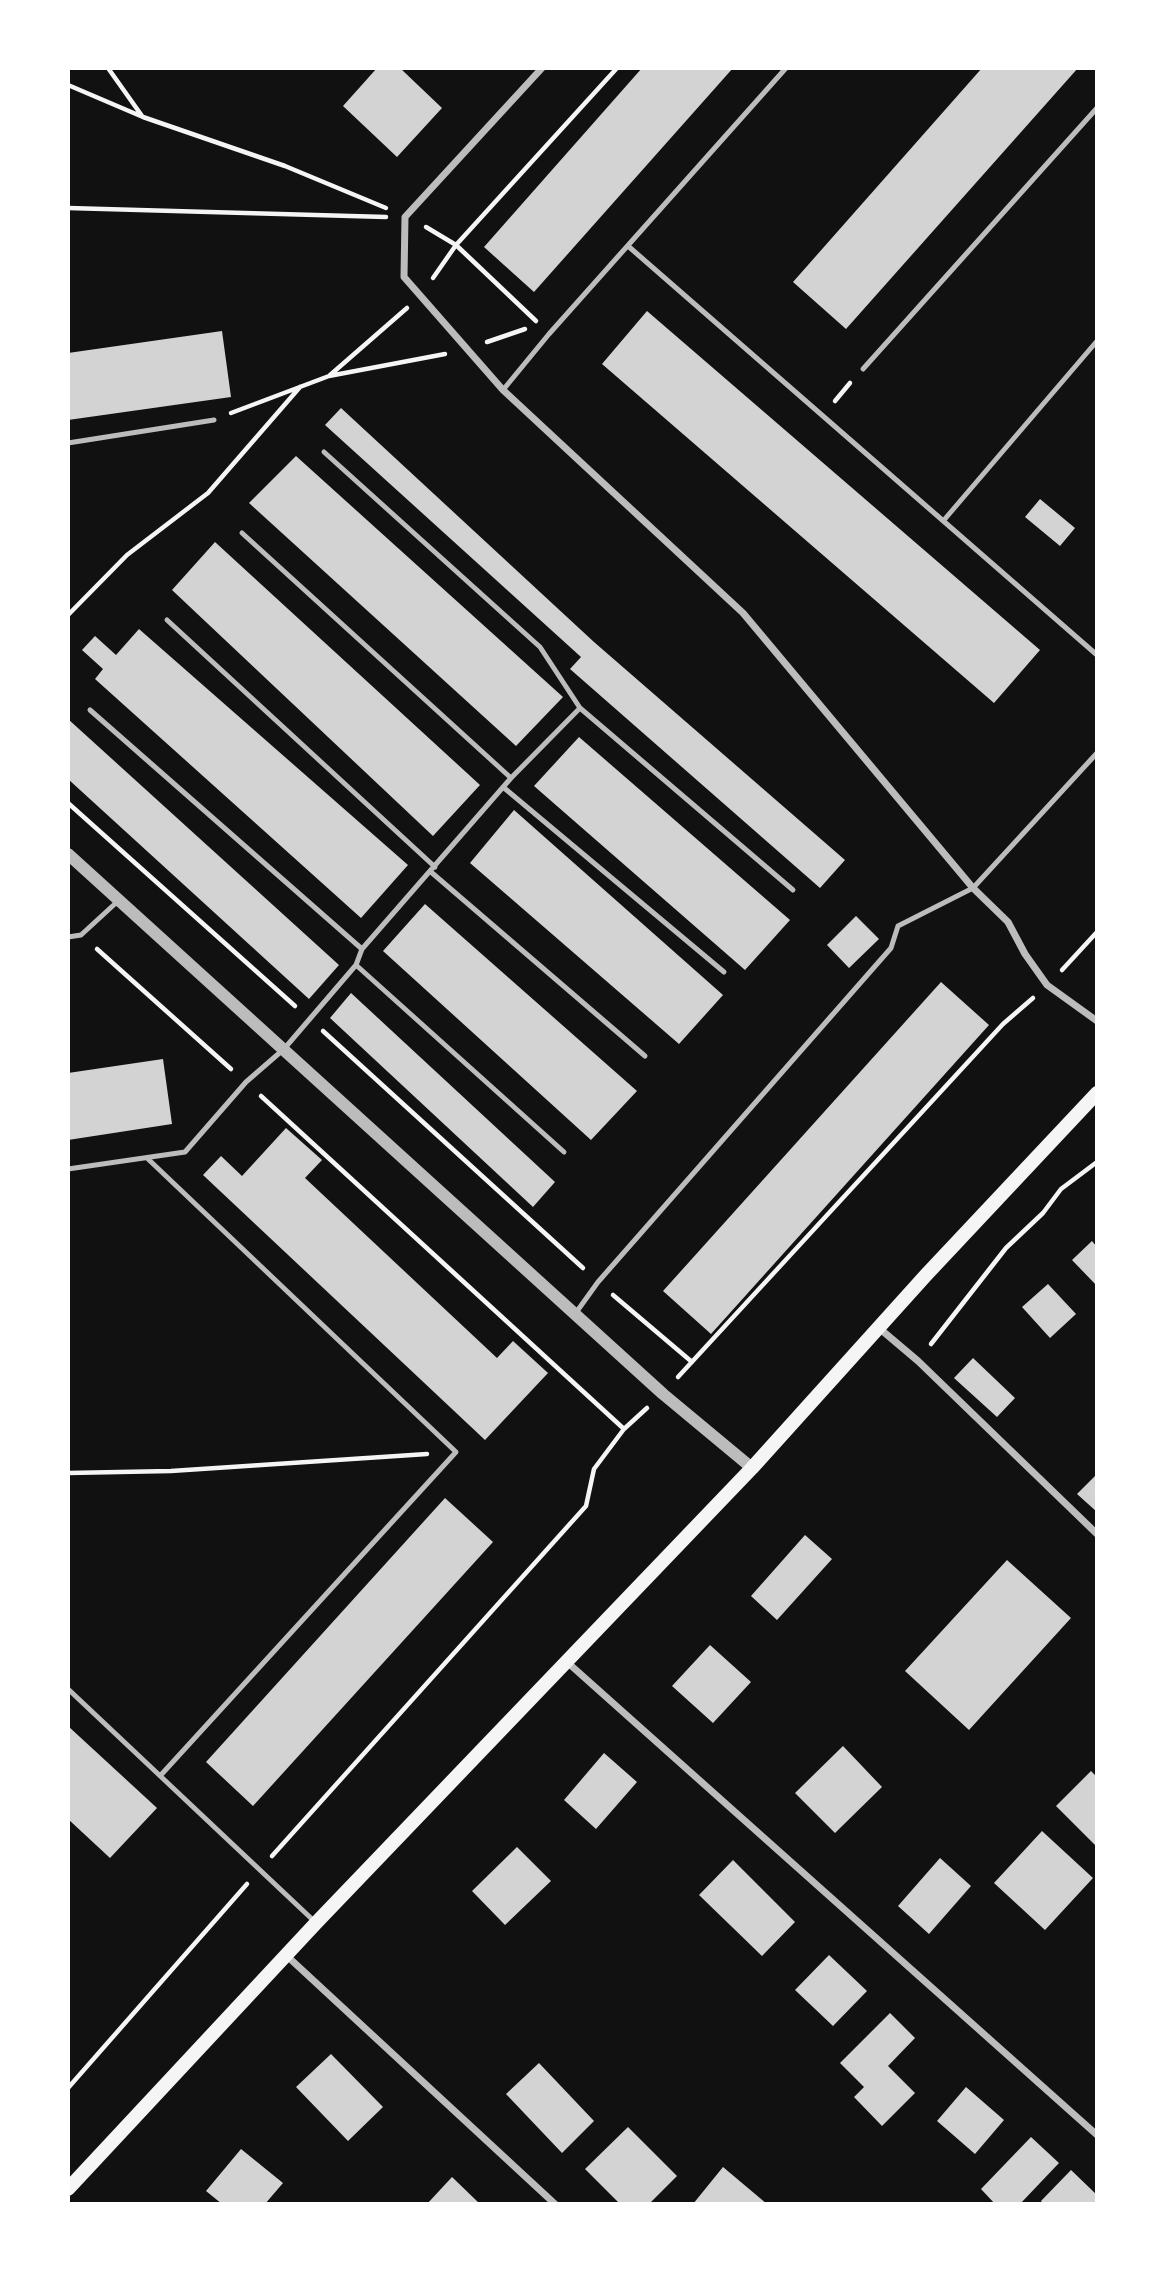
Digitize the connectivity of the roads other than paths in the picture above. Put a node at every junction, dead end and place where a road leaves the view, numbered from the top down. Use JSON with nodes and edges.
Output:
{"nodes":[{"id":1,"x":542,"y":68,"type":"edge"},
{"id":2,"x":786,"y":68,"type":"edge"},
{"id":3,"x":1097,"y":108,"type":"edge"},
{"id":4,"x":628,"y":246,"type":"junction"},
{"id":5,"x":1097,"y":341,"type":"edge"},
{"id":6,"x":863,"y":369,"type":"road end"},
{"id":7,"x":503,"y":390,"type":"junction"},
{"id":8,"x":214,"y":420,"type":"road end"},
{"id":9,"x":68,"y":443,"type":"edge"},
{"id":10,"x":324,"y":452,"type":"dead end"},
{"id":11,"x":944,"y":520,"type":"junction"},
{"id":12,"x":242,"y":533,"type":"dead end"},
{"id":13,"x":167,"y":620,"type":"dead end"},
{"id":14,"x":1097,"y":655,"type":"edge"},
{"id":15,"x":580,"y":708,"type":"junction"},
{"id":16,"x":90,"y":710,"type":"dead end"},
{"id":17,"x":1097,"y":752,"type":"edge"},
{"id":18,"x":511,"y":778,"type":"junction"},
{"id":19,"x":503,"y":787,"type":"junction"},
{"id":20,"x":68,"y":854,"type":"edge"},
{"id":21,"x":433,"y":869,"type":"junction"},
{"id":22,"x":973,"y":888,"type":"junction"},
{"id":23,"x":793,"y":890,"type":"dead end"},
{"id":24,"x":119,"y":900,"type":"junction"},
{"id":25,"x":68,"y":937,"type":"edge"},
{"id":26,"x":362,"y":949,"type":"junction"},
{"id":27,"x":356,"y":965,"type":"junction"},
{"id":28,"x":724,"y":972,"type":"dead end"},
{"id":29,"x":1097,"y":1021,"type":"edge"},
{"id":30,"x":284,"y":1049,"type":"junction"},
{"id":31,"x":645,"y":1056,"type":"dead end"},
{"id":32,"x":1097,"y":1093,"type":"edge"},
{"id":33,"x":564,"y":1153,"type":"dead end"},
{"id":34,"x":147,"y":1158,"type":"junction"},
{"id":35,"x":68,"y":1169,"type":"edge"},
{"id":36,"x":575,"y":1314,"type":"junction"},
{"id":37,"x":879,"y":1328,"type":"junction"},
{"id":38,"x":752,"y":1468,"type":"junction"},
{"id":39,"x":1097,"y":1534,"type":"edge"},
{"id":40,"x":566,"y":1661,"type":"junction"},
{"id":41,"x":68,"y":1689,"type":"edge"},
{"id":42,"x":160,"y":1776,"type":"junction"},
{"id":43,"x":316,"y":1923,"type":"junction"},
{"id":44,"x":287,"y":1956,"type":"junction"},
{"id":45,"x":1097,"y":2135,"type":"edge"},
{"id":46,"x":68,"y":2189,"type":"edge"},
{"id":47,"x":555,"y":2204,"type":"edge"}],
"edges":[{"from":1,"to":7,"type":"street"},
{"from":2,"to":4,"type":"lane"},
{"from":3,"to":6,"type":"lane"},
{"from":4,"to":7,"type":"lane"},
{"from":4,"to":11,"type":"lane"},
{"from":5,"to":11,"type":"lane"},
{"from":7,"to":22,"type":"street"},
{"from":8,"to":9,"type":"lane"},
{"from":10,"to":15,"type":"lane"},
{"from":11,"to":14,"type":"lane"},
{"from":12,"to":18,"type":"lane"},
{"from":13,"to":21,"type":"lane"},
{"from":15,"to":18,"type":"lane"},
{"from":15,"to":23,"type":"lane"},
{"from":16,"to":26,"type":"lane"},
{"from":17,"to":22,"type":"lane"},
{"from":18,"to":19,"type":"lane"},
{"from":19,"to":21,"type":"lane"},
{"from":19,"to":28,"type":"lane"},
{"from":20,"to":24,"type":"street"},
{"from":21,"to":26,"type":"lane"},
{"from":21,"to":31,"type":"lane"},
{"from":22,"to":29,"type":"street"},
{"from":22,"to":36,"type":"lane"},
{"from":24,"to":25,"type":"lane"},
{"from":24,"to":30,"type":"street"},
{"from":26,"to":27,"type":"lane"},
{"from":27,"to":30,"type":"lane"},
{"from":27,"to":33,"type":"lane"},
{"from":30,"to":34,"type":"lane"},
{"from":30,"to":36,"type":"street"},
{"from":32,"to":37,"type":"main road"},
{"from":34,"to":35,"type":"lane"},
{"from":34,"to":42,"type":"lane"},
{"from":36,"to":38,"type":"street"},
{"from":37,"to":38,"type":"main road"},
{"from":37,"to":39,"type":"street"},
{"from":38,"to":40,"type":"main road"},
{"from":40,"to":43,"type":"main road"},
{"from":40,"to":45,"type":"street"},
{"from":41,"to":42,"type":"lane"},
{"from":42,"to":43,"type":"lane"},
{"from":43,"to":44,"type":"main road"},
{"from":44,"to":46,"type":"main road"},
{"from":44,"to":47,"type":"street"}]}
